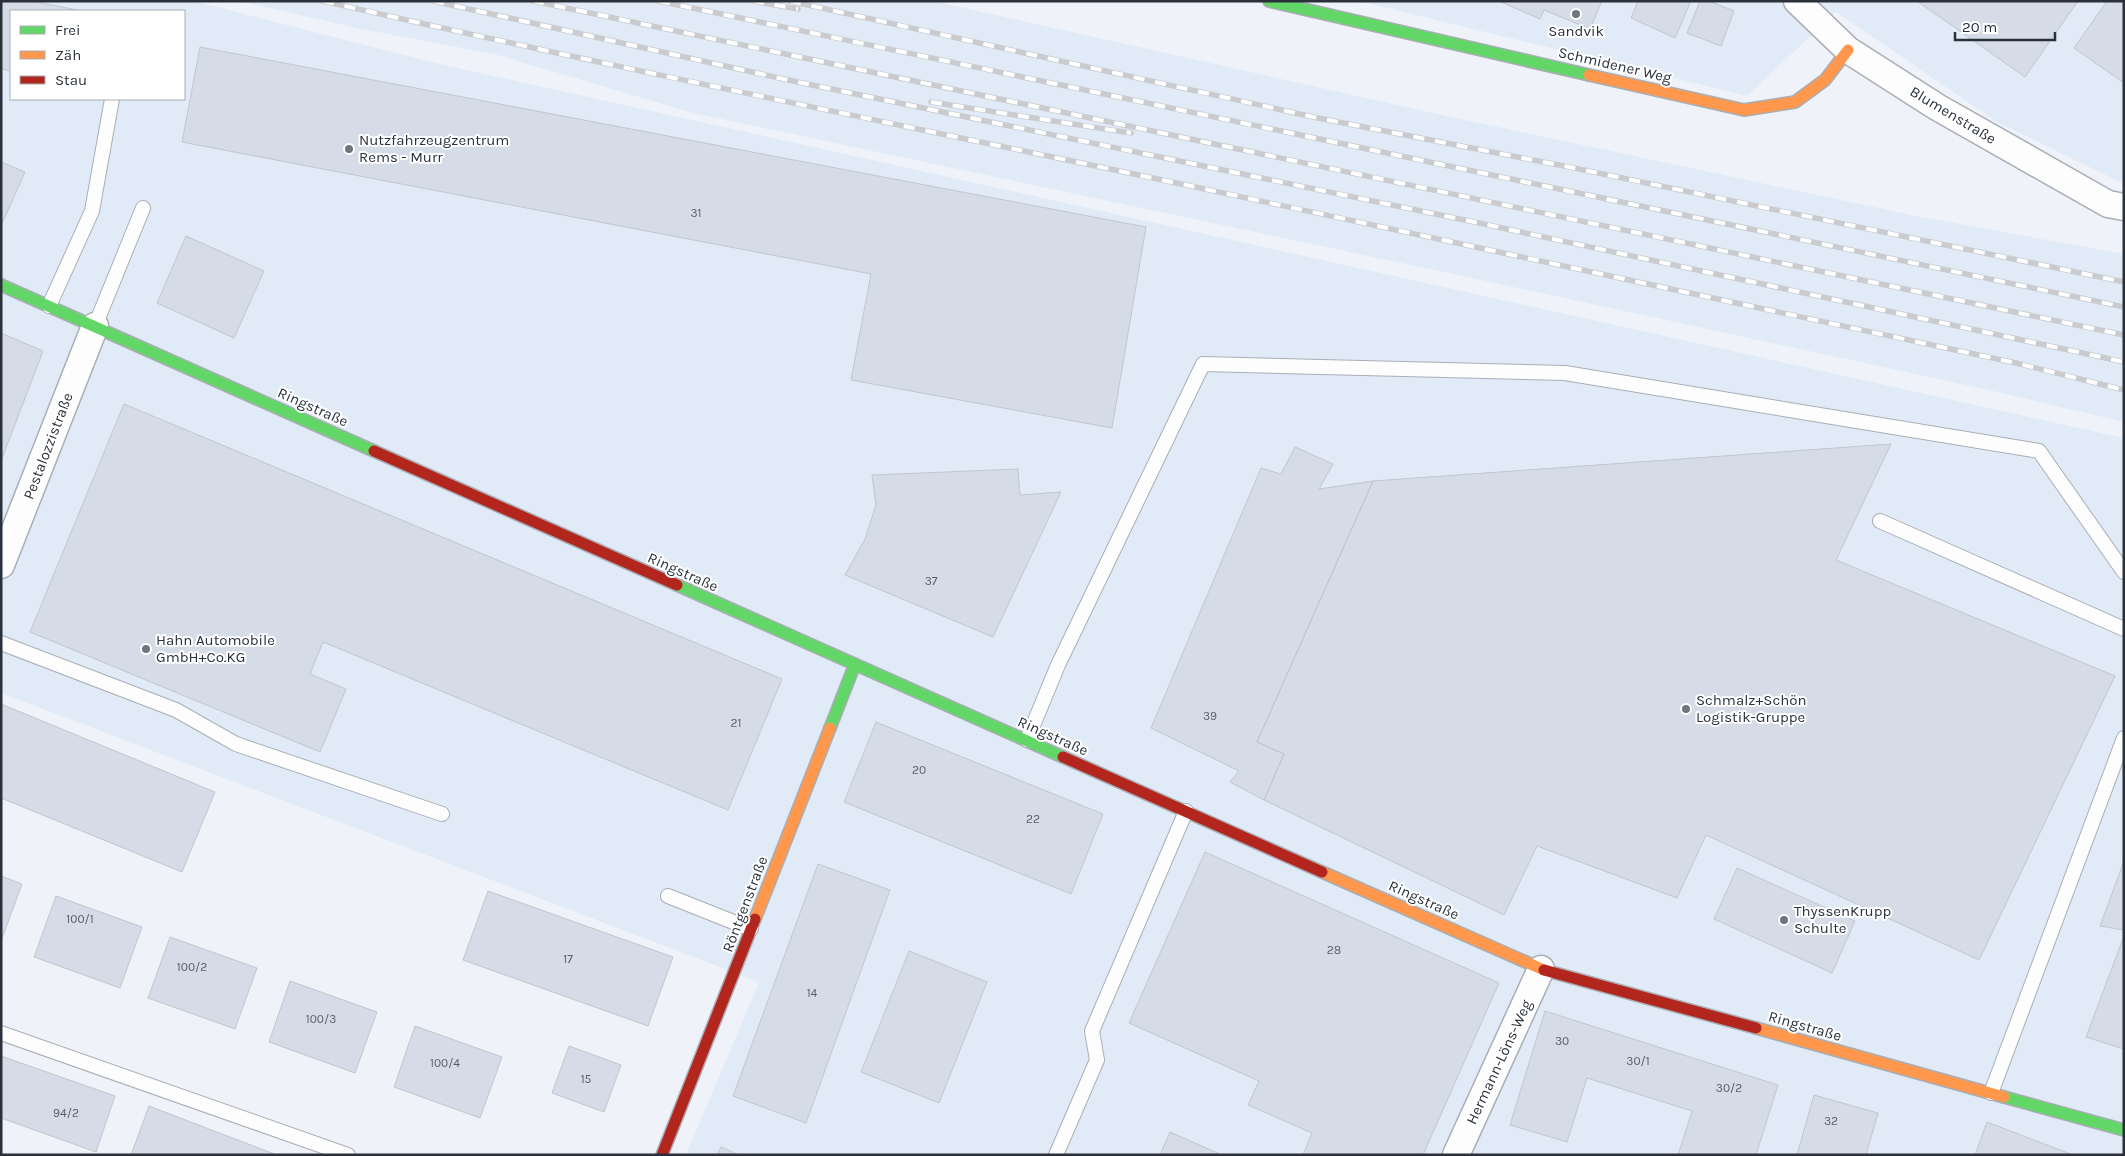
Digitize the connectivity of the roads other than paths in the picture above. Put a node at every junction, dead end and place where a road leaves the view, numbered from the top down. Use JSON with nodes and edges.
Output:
{"nodes":[{"id":1,"x":1269,"y":1,"type":"edge"},
{"id":2,"x":1797,"y":1,"type":"edge"},
{"id":3,"x":1848,"y":50,"type":"junction"},
{"id":4,"x":112,"y":100,"type":"edge"},
{"id":5,"x":143,"y":208,"type":"dead end"},
{"id":6,"x":2124,"y":208,"type":"edge"},
{"id":7,"x":1,"y":285,"type":"edge"},
{"id":8,"x":49,"y":306,"type":"junction"},
{"id":9,"x":95,"y":326,"type":"junction"},
{"id":10,"x":1880,"y":520,"type":"dead end"},
{"id":11,"x":1,"y":565,"type":"edge"},
{"id":12,"x":2124,"y":572,"type":"edge"},
{"id":13,"x":2124,"y":630,"type":"edge"},
{"id":14,"x":1,"y":643,"type":"edge"},
{"id":15,"x":855,"y":664,"type":"junction"},
{"id":16,"x":2124,"y":738,"type":"edge"},
{"id":17,"x":1026,"y":740,"type":"junction"},
{"id":18,"x":1186,"y":811,"type":"junction"},
{"id":19,"x":442,"y":814,"type":"dead end"},
{"id":20,"x":668,"y":896,"type":"dead end"},
{"id":21,"x":751,"y":929,"type":"junction"},
{"id":22,"x":1542,"y":969,"type":"junction"},
{"id":23,"x":1,"y":1033,"type":"edge"},
{"id":24,"x":1991,"y":1094,"type":"junction"},
{"id":25,"x":2124,"y":1130,"type":"edge"},
{"id":26,"x":348,"y":1155,"type":"edge"},
{"id":27,"x":662,"y":1155,"type":"edge"},
{"id":28,"x":1056,"y":1155,"type":"edge"},
{"id":29,"x":1456,"y":1155,"type":"edge"}],
"edges":[{"from":1,"to":3,"type":"street","name":"Schmidener Weg"},
{"from":2,"to":3,"type":"street","name":"Blumenstraße"},
{"from":3,"to":6,"type":"street","name":"Blumenstraße"},
{"from":4,"to":8,"type":"lane"},
{"from":5,"to":9,"type":"lane"},
{"from":7,"to":8,"type":"street","name":"Ringstraße"},
{"from":8,"to":9,"type":"street","name":"Ringstraße"},
{"from":9,"to":11,"type":"street","name":"Pestalozzistraße"},
{"from":9,"to":15,"type":"street","name":"Ringstraße"},
{"from":10,"to":13,"type":"lane"},
{"from":12,"to":17,"type":"lane"},
{"from":14,"to":19,"type":"lane"},
{"from":15,"to":17,"type":"street","name":"Ringstraße"},
{"from":15,"to":21,"type":"street","name":"Röntgenstraße"},
{"from":16,"to":24,"type":"lane"},
{"from":17,"to":18,"type":"street","name":"Ringstraße"},
{"from":18,"to":22,"type":"street","name":"Ringstraße"},
{"from":18,"to":28,"type":"lane"},
{"from":20,"to":21,"type":"lane"},
{"from":21,"to":27,"type":"street","name":"Röntgenstraße"},
{"from":22,"to":24,"type":"street","name":"Ringstraße"},
{"from":22,"to":29,"type":"street","name":"Hermann-Löns-Weg"},
{"from":23,"to":26,"type":"lane"},
{"from":24,"to":25,"type":"street","name":"Ringstraße"}]}
